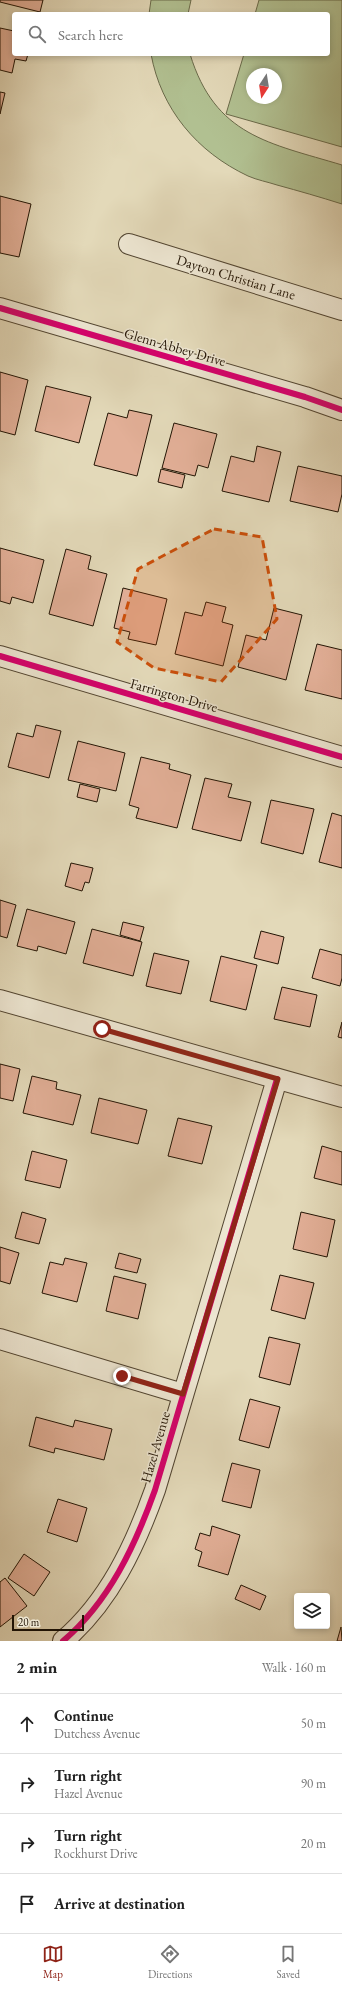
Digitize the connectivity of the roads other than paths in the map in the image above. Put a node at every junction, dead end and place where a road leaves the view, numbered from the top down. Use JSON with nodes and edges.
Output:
{"nodes":[{"id":1,"x":129,"y":244,"type":"dead end"},
{"id":2,"x":0,"y":308,"type":"edge"},
{"id":3,"x":342,"y":310,"type":"edge"},
{"id":4,"x":342,"y":410,"type":"edge"},
{"id":5,"x":0,"y":656,"type":"edge"},
{"id":6,"x":342,"y":756,"type":"edge"},
{"id":7,"x":0,"y":1000,"type":"edge"},
{"id":8,"x":278,"y":1079,"type":"junction"},
{"id":9,"x":342,"y":1097,"type":"edge"},
{"id":10,"x":0,"y":1339,"type":"edge"},
{"id":11,"x":183,"y":1394,"type":"junction"},
{"id":12,"x":63,"y":1641,"type":"edge"}],
"edges":[{"from":1,"to":3,"type":"street","name":"Dayton Christian Lane"},
{"from":2,"to":4,"type":"street","name":"Glenn Abbey Drive"},
{"from":5,"to":6,"type":"street","name":"Farrington Drive"},
{"from":7,"to":8,"type":"street"},
{"from":8,"to":9,"type":"street"},
{"from":8,"to":11,"type":"street","name":"Hazel Avenue"},
{"from":10,"to":11,"type":"street"},
{"from":11,"to":12,"type":"street","name":"Hazel Avenue"}]}
